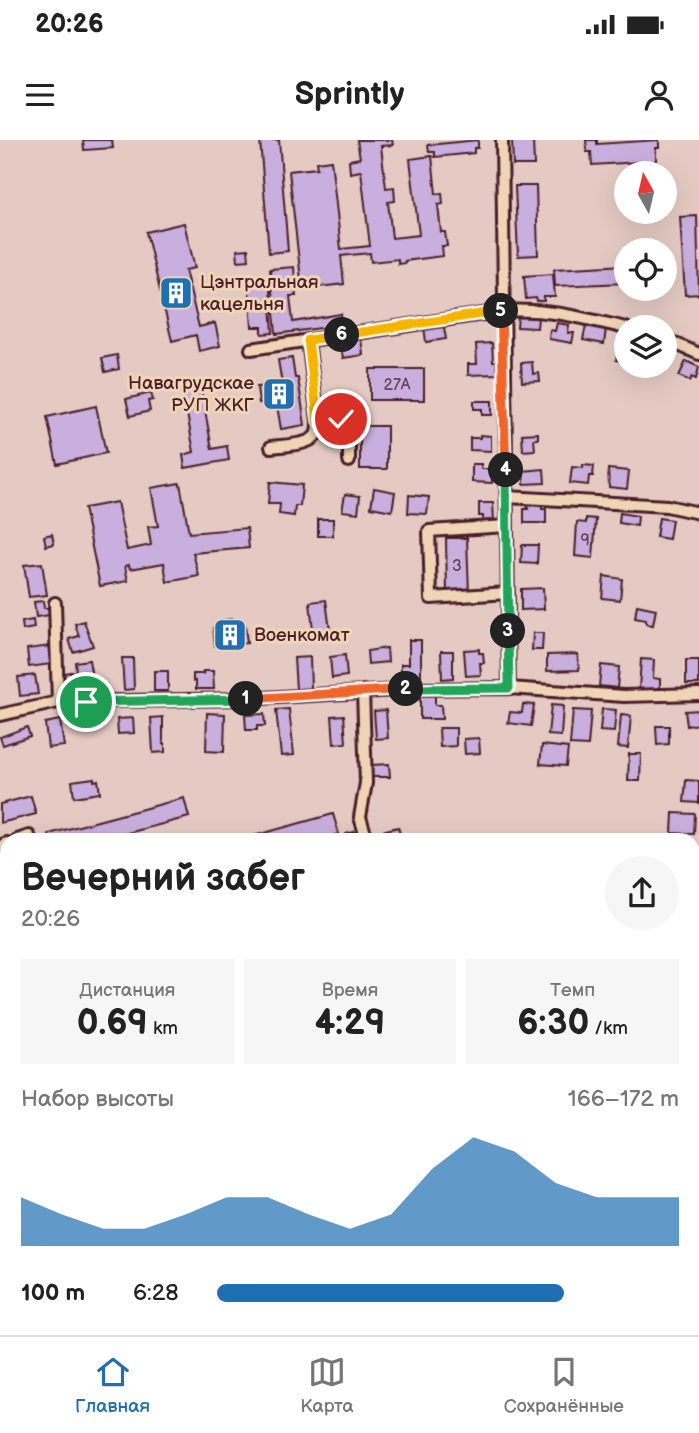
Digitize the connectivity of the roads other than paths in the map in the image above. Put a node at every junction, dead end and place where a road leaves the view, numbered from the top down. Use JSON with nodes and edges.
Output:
{"nodes":[{"id":1,"x":502,"y":140,"type":"edge"},
{"id":2,"x":503,"y":311,"type":"junction"},
{"id":3,"x":614,"y":325,"type":"edge"},
{"id":4,"x":308,"y":340,"type":"junction"},
{"id":5,"x":677,"y":344,"type":"edge"},
{"id":6,"x":251,"y":349,"type":"dead end"},
{"id":7,"x":699,"y":354,"type":"edge"},
{"id":8,"x":318,"y":421,"type":"junction"},
{"id":9,"x":271,"y":447,"type":"dead end"},
{"id":10,"x":349,"y":461,"type":"dead end"},
{"id":11,"x":507,"y":497,"type":"junction"},
{"id":12,"x":699,"y":513,"type":"edge"},
{"id":13,"x":507,"y":526,"type":"junction"},
{"id":14,"x":508,"y":593,"type":"junction"},
{"id":15,"x":55,"y":603,"type":"dead end"},
{"id":16,"x":509,"y":688,"type":"junction"},
{"id":17,"x":363,"y":691,"type":"junction"},
{"id":18,"x":699,"y":694,"type":"edge"},
{"id":19,"x":58,"y":702,"type":"junction"},
{"id":20,"x":0,"y":715,"type":"edge"},
{"id":21,"x":365,"y":833,"type":"edge"}],
"edges":[{"from":1,"to":2,"type":"street"},
{"from":2,"to":3,"type":"street"},
{"from":2,"to":4,"type":"street"},
{"from":2,"to":11,"type":"street"},
{"from":4,"to":6,"type":"street"},
{"from":4,"to":8,"type":"street"},
{"from":5,"to":7,"type":"street"},
{"from":8,"to":9,"type":"street"},
{"from":8,"to":10,"type":"street"},
{"from":11,"to":12,"type":"street"},
{"from":11,"to":13,"type":"street"},
{"from":13,"to":14,"type":"street"},
{"from":13,"to":14,"type":"street"},
{"from":14,"to":16,"type":"street"},
{"from":15,"to":19,"type":"street"},
{"from":16,"to":17,"type":"street"},
{"from":16,"to":18,"type":"street"},
{"from":17,"to":19,"type":"street"},
{"from":17,"to":21,"type":"street"},
{"from":19,"to":20,"type":"street"}]}
